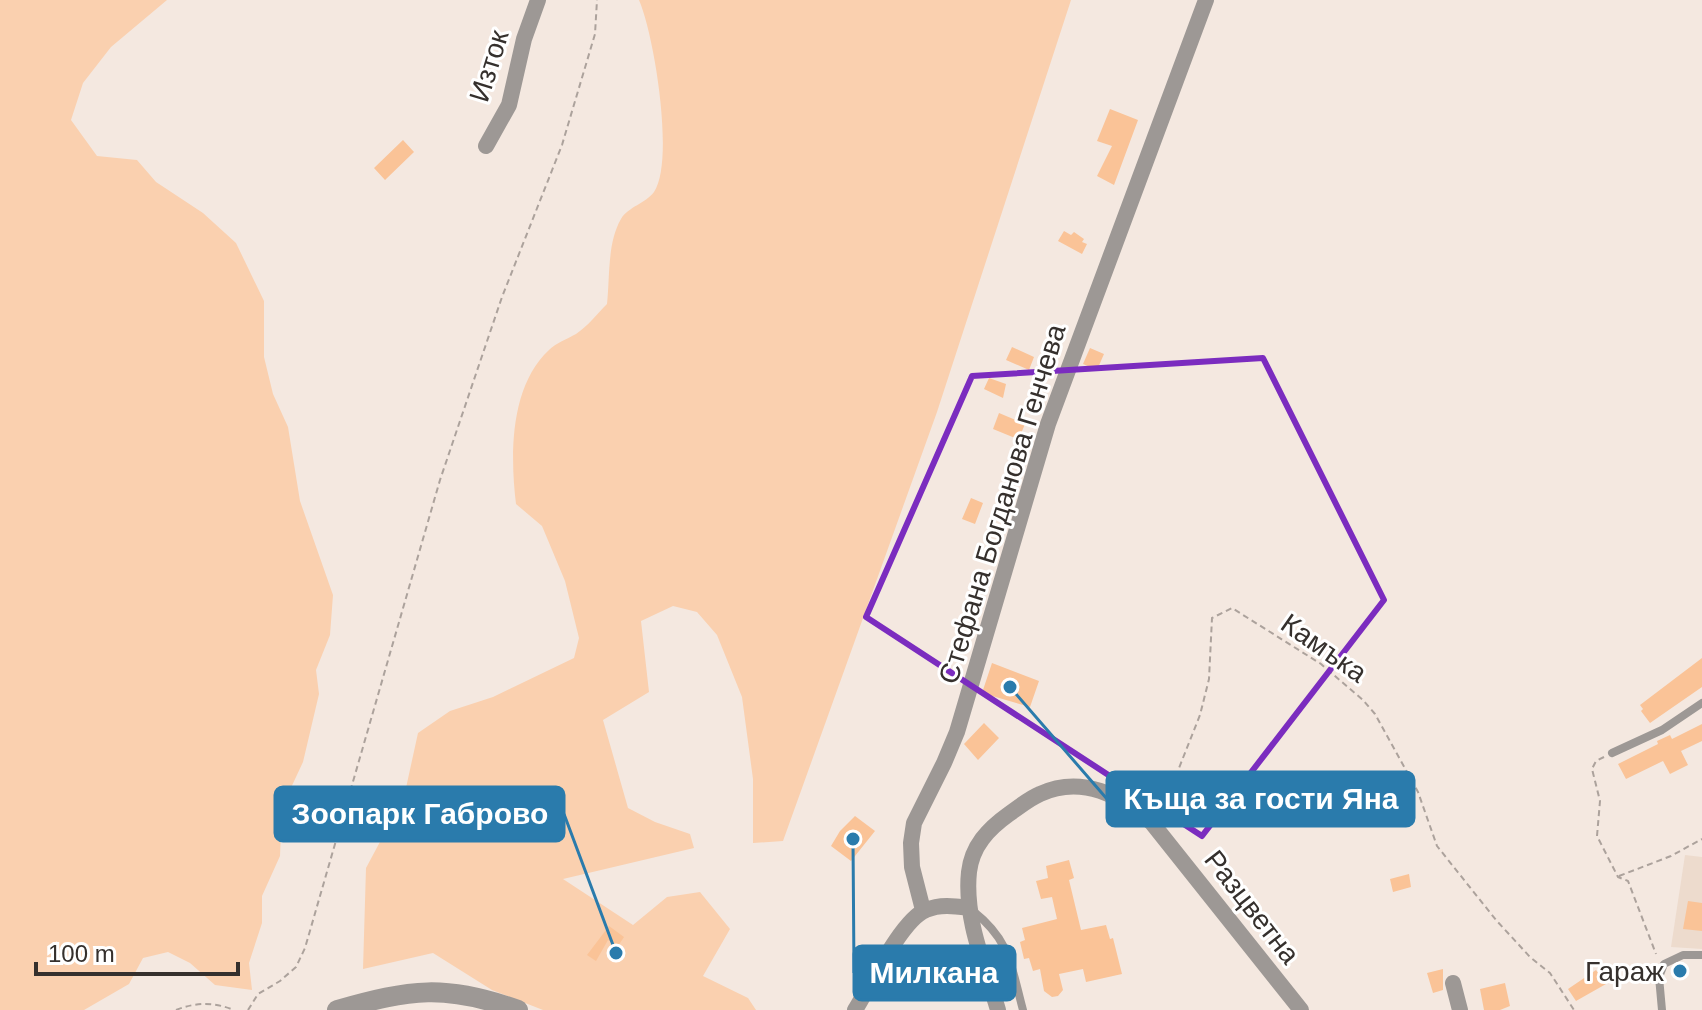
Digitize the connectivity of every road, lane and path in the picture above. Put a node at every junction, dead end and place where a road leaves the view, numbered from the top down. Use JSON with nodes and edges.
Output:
{"nodes":[{"id":1,"x":538,"y":0,"type":"edge"},
{"id":2,"x":597,"y":0,"type":"edge"},
{"id":3,"x":1206,"y":0,"type":"edge"},
{"id":4,"x":486,"y":146,"type":"dead end"},
{"id":5,"x":1702,"y":703,"type":"edge"},
{"id":6,"x":1612,"y":753,"type":"joint"},
{"id":7,"x":1163,"y":837,"type":"junction"},
{"id":8,"x":1702,"y":839,"type":"edge"},
{"id":9,"x":1618,"y":877,"type":"junction"},
{"id":10,"x":969,"y":908,"type":"junction"},
{"id":11,"x":923,"y":910,"type":"junction"},
{"id":12,"x":1702,"y":955,"type":"edge"},
{"id":13,"x":1664,"y":964,"type":"junction"},
{"id":14,"x":1453,"y":983,"type":"dead end"},
{"id":15,"x":176,"y":1010,"type":"edge"},
{"id":16,"x":234,"y":1010,"type":"edge"},
{"id":17,"x":248,"y":1010,"type":"edge"},
{"id":18,"x":337,"y":1010,"type":"edge"},
{"id":19,"x":518,"y":1010,"type":"edge"},
{"id":20,"x":855,"y":1010,"type":"edge"},
{"id":21,"x":998,"y":1010,"type":"edge"},
{"id":22,"x":1023,"y":1010,"type":"edge"},
{"id":23,"x":1301,"y":1010,"type":"edge"},
{"id":24,"x":1460,"y":1010,"type":"edge"},
{"id":25,"x":1574,"y":1010,"type":"edge"},
{"id":26,"x":1662,"y":1010,"type":"edge"}],
"edges":[{"from":1,"to":4,"type":"street","name":"Изток"},
{"from":2,"to":17,"type":"path"},
{"from":3,"to":11,"type":"street","name":"Стефана Богданова Генчева"},
{"from":5,"to":6,"type":"lane"},
{"from":6,"to":9,"type":"path"},
{"from":7,"to":10,"type":"street","name":"Разцветна"},
{"from":7,"to":23,"type":"street","name":"Разцветна"},
{"from":7,"to":25,"type":"path","name":"Камъка"},
{"from":8,"to":9,"type":"path"},
{"from":9,"to":13,"type":"path"},
{"from":10,"to":11,"type":"street"},
{"from":10,"to":21,"type":"street","name":"Разцветна"},
{"from":10,"to":22,"type":"lane"},
{"from":11,"to":20,"type":"street"},
{"from":12,"to":13,"type":"lane"},
{"from":13,"to":26,"type":"lane"},
{"from":14,"to":24,"type":"street"},
{"from":15,"to":16,"type":"path"},
{"from":18,"to":19,"type":"street"}]}
